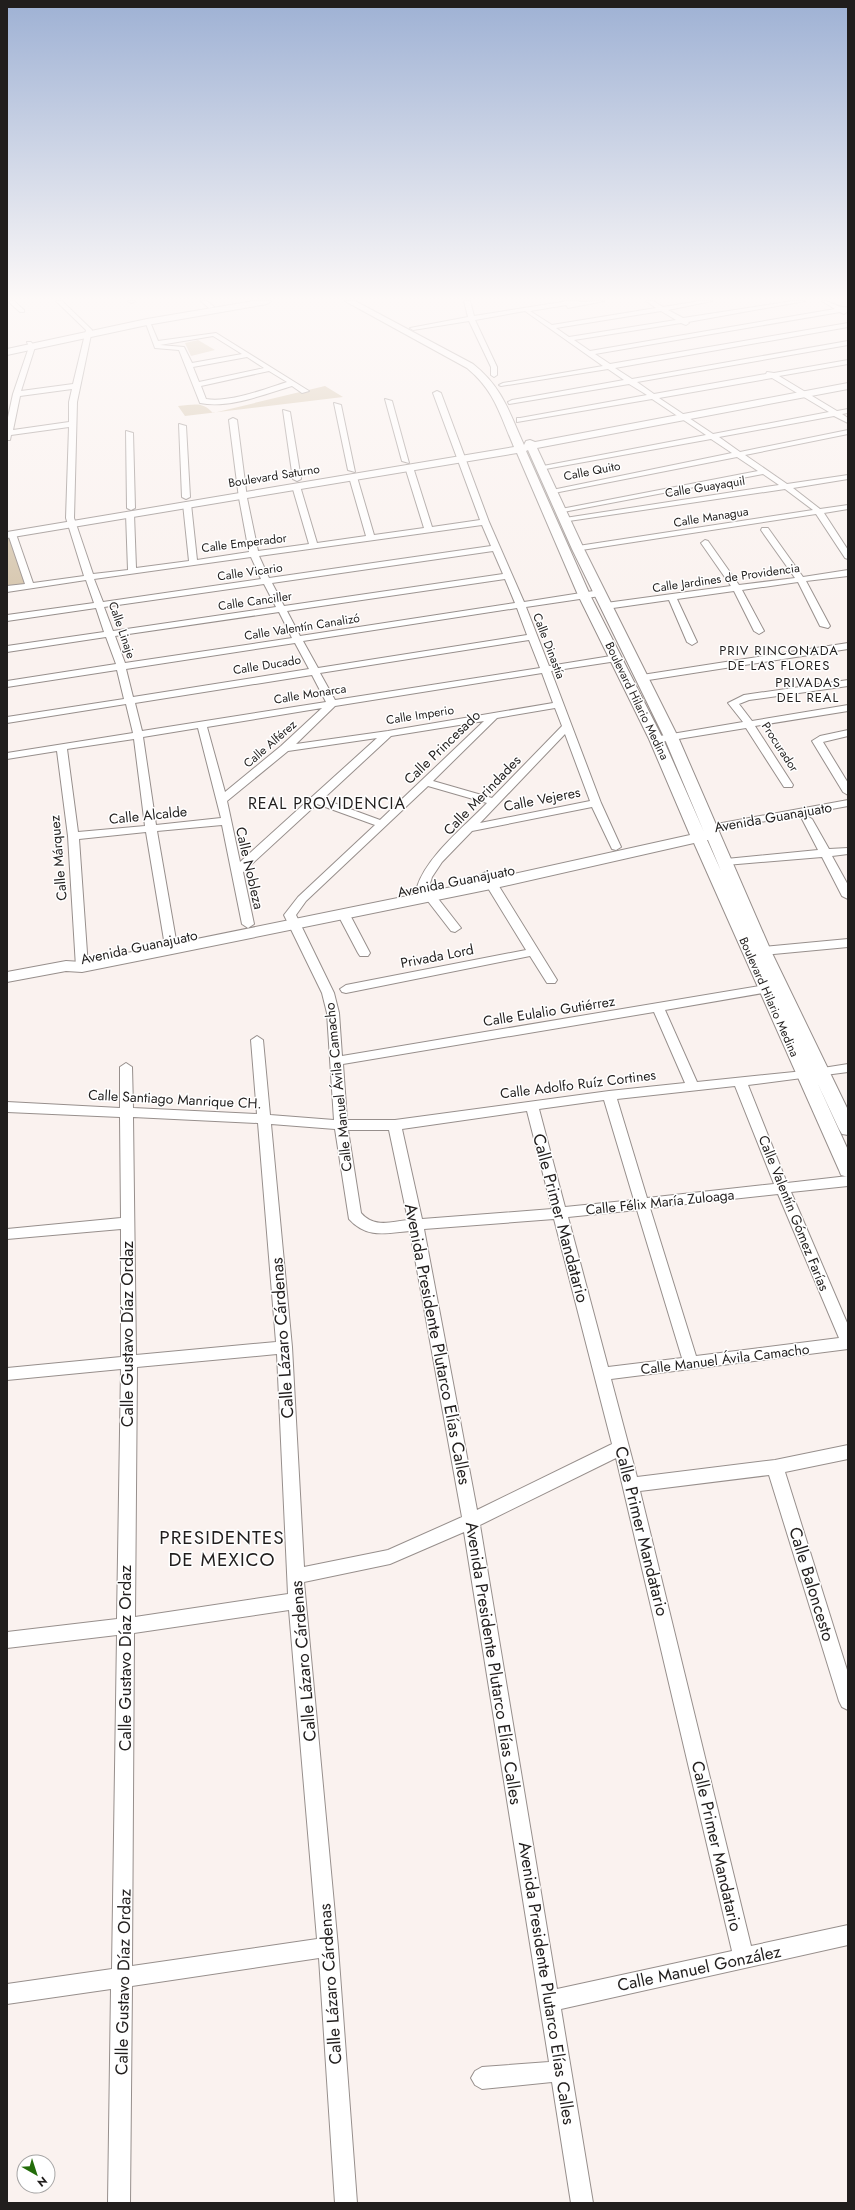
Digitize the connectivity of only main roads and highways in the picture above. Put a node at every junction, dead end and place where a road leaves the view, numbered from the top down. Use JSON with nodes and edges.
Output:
{"nodes":[{"id":1,"x":503,"y":404,"type":"edge"},
{"id":2,"x":513,"y":404,"type":"edge"},
{"id":3,"x":750,"y":404,"type":"edge"},
{"id":4,"x":529,"y":445,"type":"junction"},
{"id":5,"x":9,"y":532,"type":"edge"},
{"id":6,"x":696,"y":794,"type":"junction"},
{"id":7,"x":681,"y":796,"type":"junction"},
{"id":8,"x":705,"y":833,"type":"junction"},
{"id":9,"x":488,"y":880,"type":"junction"},
{"id":10,"x":427,"y":891,"type":"junction"},
{"id":11,"x":291,"y":920,"type":"junction"},
{"id":12,"x":76,"y":963,"type":"junction"},
{"id":13,"x":7,"y":977,"type":"edge"},
{"id":14,"x":812,"y":1074,"type":"junction"},
{"id":15,"x":848,"y":1129,"type":"edge"},
{"id":16,"x":848,"y":1170,"type":"edge"}],
"edges":[{"from":1,"to":4,"type":"main road","name":"Boulevard Hilario Medina"},
{"from":2,"to":4,"type":"main road","name":"Boulevard Hilario Medina"},
{"from":3,"to":4,"type":"main road","name":"Boulevard Saturno"},
{"from":4,"to":5,"type":"main road","name":"Boulevard Saturno"},
{"from":4,"to":6,"type":"main road","name":"Boulevard Hilario Medina"},
{"from":4,"to":7,"type":"main road","name":"Boulevard Hilario Medina"},
{"from":6,"to":7,"type":"main road"},
{"from":6,"to":8,"type":"main road","name":"Boulevard Hilario Medina"},
{"from":7,"to":8,"type":"main road","name":"Boulevard Hilario Medina"},
{"from":8,"to":9,"type":"main road","name":"Avenida Guanajuato"},
{"from":8,"to":9,"type":"main road","name":"Avenida Guanajuato"},
{"from":8,"to":14,"type":"main road","name":"Boulevard Hilario Medina"},
{"from":8,"to":14,"type":"main road","name":"Boulevard Hilario Medina"},
{"from":9,"to":10,"type":"main road","name":"Avenida Guanajuato"},
{"from":10,"to":11,"type":"main road","name":"Avenida Guanajuato"},
{"from":10,"to":11,"type":"main road","name":"Avenida Guanajuato"},
{"from":11,"to":12,"type":"main road","name":"Avenida Guanajuato"},
{"from":11,"to":12,"type":"main road","name":"Avenida Guanajuato"},
{"from":12,"to":13,"type":"main road","name":"Avenida Guanajuato"},
{"from":14,"to":15,"type":"main road","name":"Boulevard Hilario Medina"},
{"from":14,"to":16,"type":"main road","name":"Boulevard Hilario Medina"}]}
